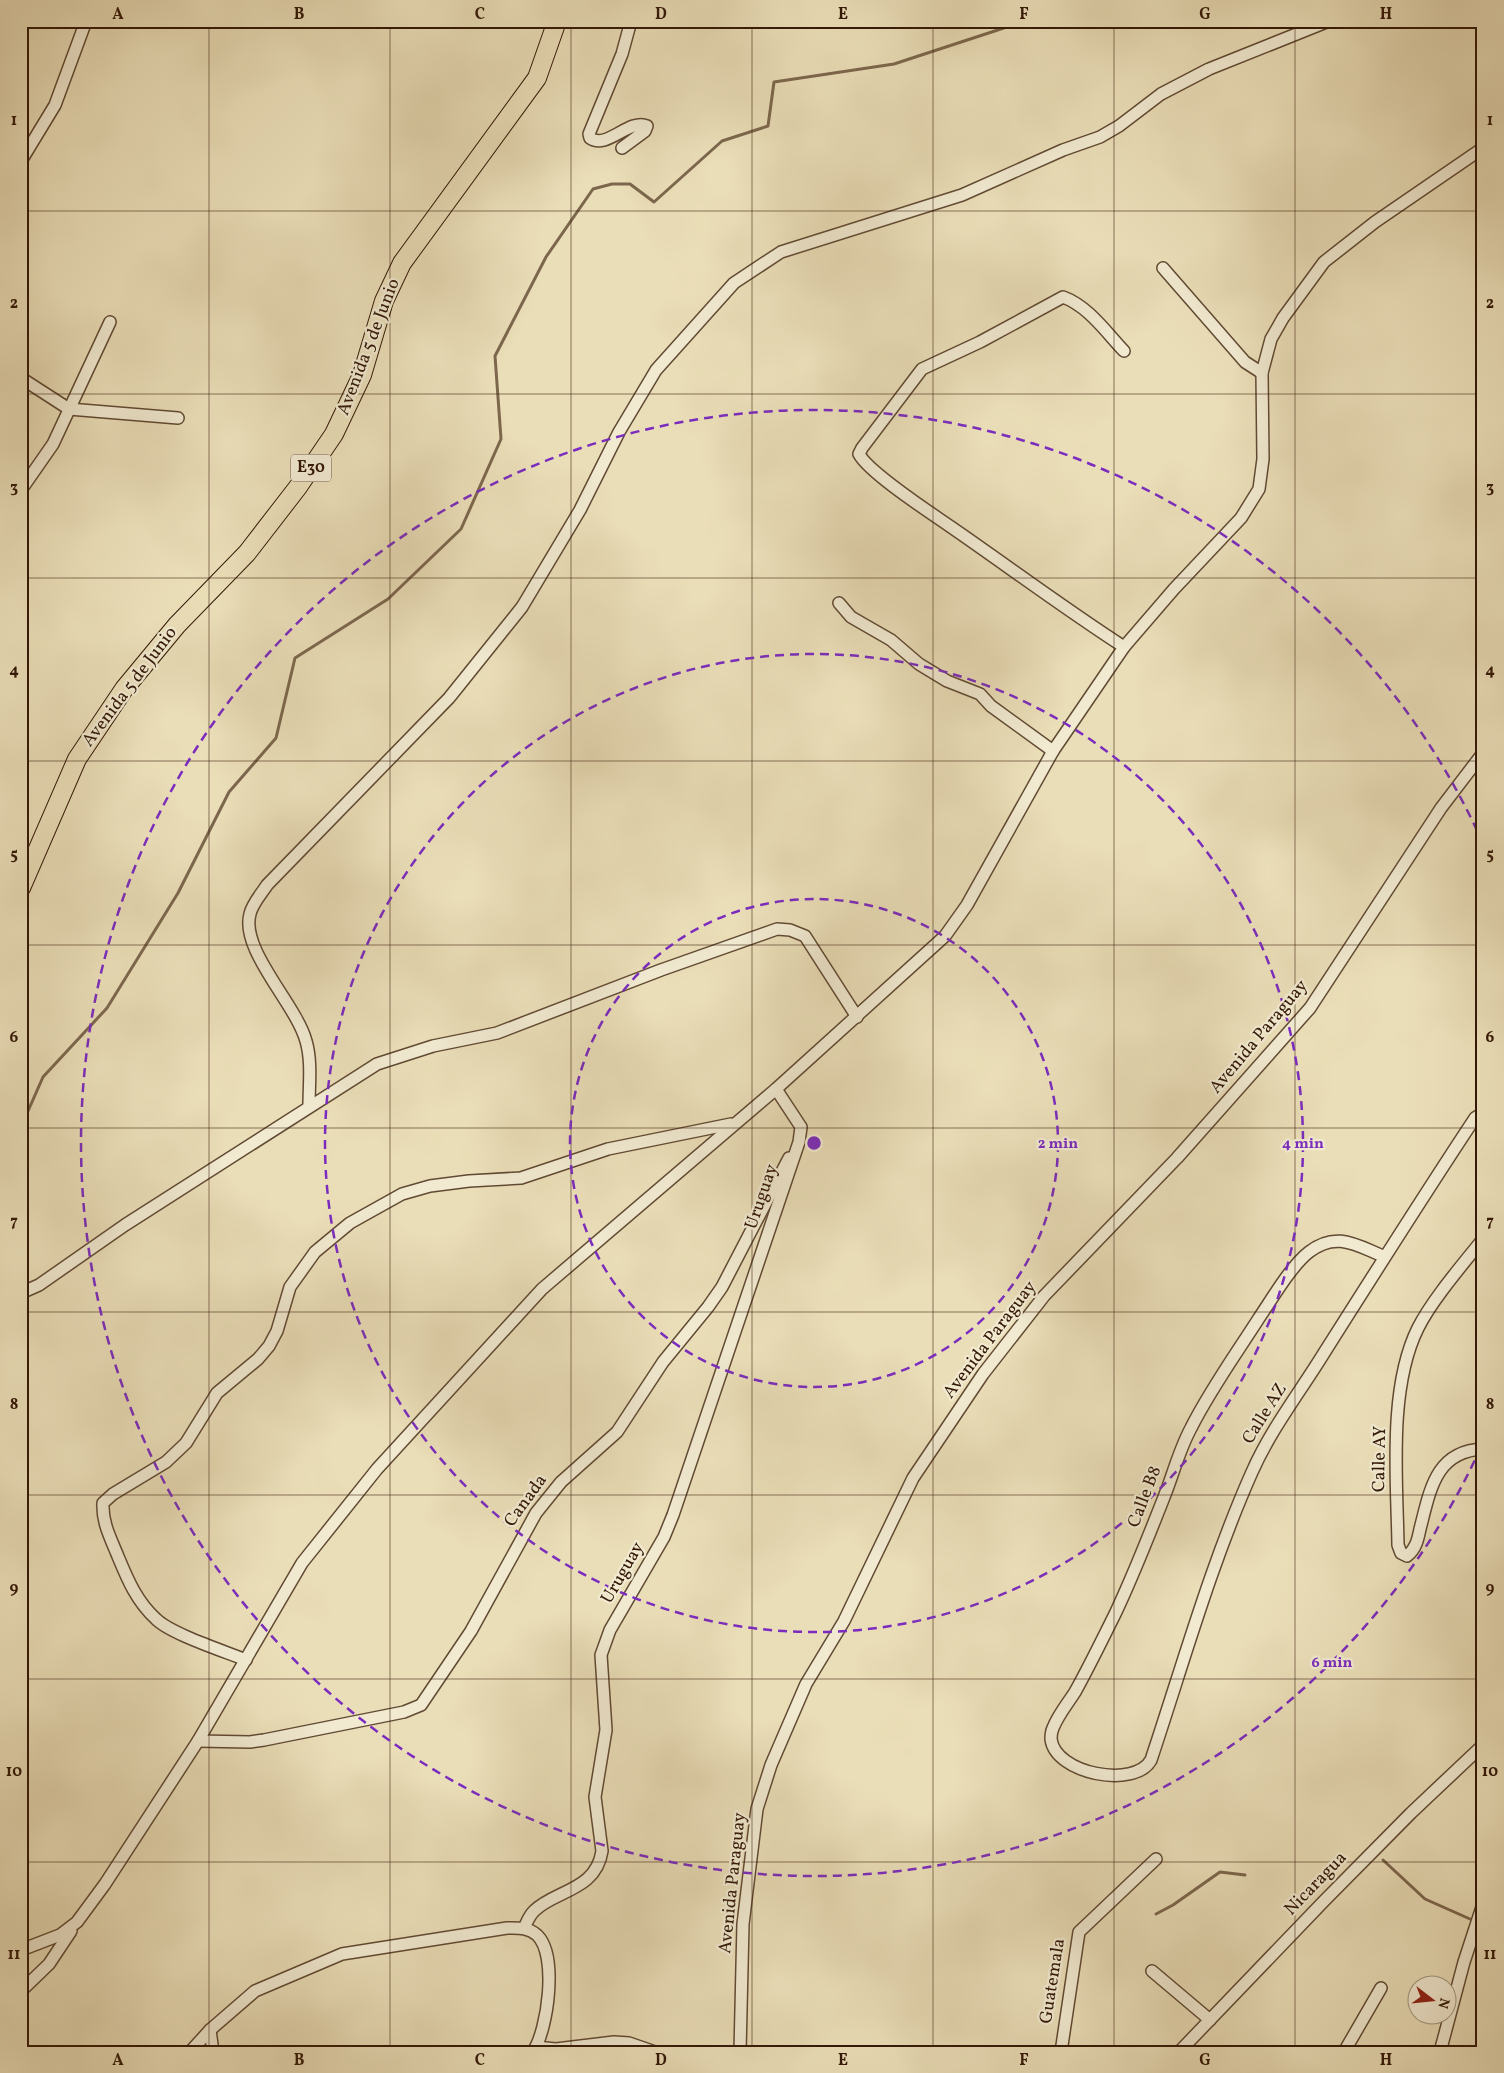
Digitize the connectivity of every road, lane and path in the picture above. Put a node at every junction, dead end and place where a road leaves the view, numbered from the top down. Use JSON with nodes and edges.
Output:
{"nodes":[{"id":1,"x":86,"y":21,"type":"edge"},
{"id":2,"x":557,"y":21,"type":"edge"},
{"id":3,"x":631,"y":21,"type":"edge"},
{"id":4,"x":1329,"y":21,"type":"edge"},
{"id":5,"x":622,"y":148,"type":"dead end"},
{"id":6,"x":1483,"y":148,"type":"edge"},
{"id":7,"x":21,"y":161,"type":"edge"},
{"id":8,"x":1163,"y":268,"type":"dead end"},
{"id":9,"x":110,"y":322,"type":"dead end"},
{"id":10,"x":1124,"y":351,"type":"dead end"},
{"id":11,"x":1262,"y":373,"type":"junction"},
{"id":12,"x":21,"y":378,"type":"edge"},
{"id":13,"x":69,"y":409,"type":"junction"},
{"id":14,"x":178,"y":418,"type":"dead end"},
{"id":15,"x":21,"y":490,"type":"edge"},
{"id":16,"x":839,"y":603,"type":"dead end"},
{"id":17,"x":1124,"y":647,"type":"junction"},
{"id":18,"x":1053,"y":751,"type":"junction"},
{"id":19,"x":1483,"y":753,"type":"edge"},
{"id":20,"x":21,"y":888,"type":"edge"},
{"id":21,"x":857,"y":1017,"type":"junction"},
{"id":22,"x":776,"y":1089,"type":"junction"},
{"id":23,"x":309,"y":1106,"type":"junction"},
{"id":24,"x":1483,"y":1113,"type":"edge"},
{"id":25,"x":732,"y":1124,"type":"junction"},
{"id":26,"x":799,"y":1142,"type":"junction"},
{"id":27,"x":1483,"y":1239,"type":"edge"},
{"id":28,"x":1383,"y":1256,"type":"junction"},
{"id":29,"x":21,"y":1293,"type":"edge"},
{"id":30,"x":1483,"y":1449,"type":"edge"},
{"id":31,"x":246,"y":1660,"type":"junction"},
{"id":32,"x":198,"y":1741,"type":"junction"},
{"id":33,"x":1483,"y":1745,"type":"edge"},
{"id":34,"x":1146,"y":1768,"type":"joint"},
{"id":35,"x":1156,"y":1859,"type":"dead end"},
{"id":36,"x":1483,"y":1904,"type":"edge"},
{"id":37,"x":77,"y":1922,"type":"junction"},
{"id":38,"x":524,"y":1928,"type":"junction"},
{"id":39,"x":21,"y":1950,"type":"edge"},
{"id":40,"x":1152,"y":1971,"type":"dead end"},
{"id":41,"x":1381,"y":1988,"type":"dead end"},
{"id":42,"x":21,"y":1991,"type":"edge"},
{"id":43,"x":1210,"y":2020,"type":"junction"},
{"id":44,"x":210,"y":2030,"type":"junction"},
{"id":45,"x":535,"y":2049,"type":"edge"},
{"id":46,"x":190,"y":2052,"type":"edge"},
{"id":47,"x":213,"y":2052,"type":"edge"},
{"id":48,"x":655,"y":2052,"type":"edge"},
{"id":49,"x":740,"y":2052,"type":"edge"},
{"id":50,"x":1060,"y":2052,"type":"edge"},
{"id":51,"x":1179,"y":2052,"type":"edge"},
{"id":52,"x":1344,"y":2052,"type":"edge"},
{"id":53,"x":1440,"y":2052,"type":"edge"}],
"edges":[{"from":1,"to":7,"type":"street"},
{"from":2,"to":20,"type":"main road","name":"Avenida 5 de Junio","number":"E30"},
{"from":3,"to":5,"type":"street"},
{"from":4,"to":23,"type":"street"},
{"from":6,"to":11,"type":"street"},
{"from":8,"to":11,"type":"street"},
{"from":9,"to":13,"type":"street"},
{"from":10,"to":17,"type":"street"},
{"from":11,"to":17,"type":"street"},
{"from":12,"to":13,"type":"street"},
{"from":13,"to":14,"type":"street"},
{"from":13,"to":15,"type":"street"},
{"from":16,"to":18,"type":"street"},
{"from":17,"to":18,"type":"street"},
{"from":18,"to":21,"type":"street"},
{"from":19,"to":49,"type":"street","name":"Avenida Paraguay"},
{"from":21,"to":22,"type":"street"},
{"from":21,"to":23,"type":"street"},
{"from":22,"to":25,"type":"street"},
{"from":22,"to":26,"type":"street","name":"Uruguay"},
{"from":23,"to":29,"type":"street"},
{"from":24,"to":28,"type":"street","name":"Calle AZ"},
{"from":25,"to":31,"type":"street"},
{"from":25,"to":31,"type":"street"},
{"from":26,"to":32,"type":"street","name":"Canada"},
{"from":26,"to":38,"type":"street","name":"Uruguay"},
{"from":27,"to":30,"type":"street","name":"Calle AY"},
{"from":28,"to":34,"type":"street","name":"Calle AZ"},
{"from":28,"to":34,"type":"street","name":"Calle B8"},
{"from":31,"to":32,"type":"street"},
{"from":32,"to":37,"type":"street"},
{"from":33,"to":43,"type":"street","name":"Nicaragua"},
{"from":35,"to":50,"type":"street","name":"Guatemala"},
{"from":36,"to":53,"type":"street"},
{"from":37,"to":39,"type":"street"},
{"from":37,"to":42,"type":"street"},
{"from":38,"to":44,"type":"street"},
{"from":38,"to":45,"type":"street"},
{"from":40,"to":43,"type":"street"},
{"from":41,"to":52,"type":"street"},
{"from":43,"to":51,"type":"street","name":"Nicaragua"},
{"from":44,"to":46,"type":"street"},
{"from":44,"to":47,"type":"street"},
{"from":45,"to":48,"type":"street"}]}
